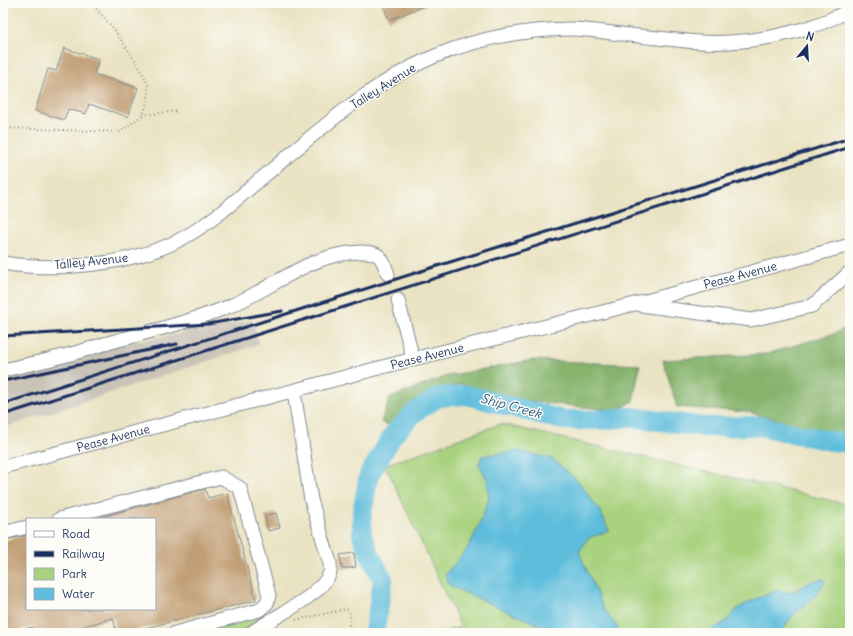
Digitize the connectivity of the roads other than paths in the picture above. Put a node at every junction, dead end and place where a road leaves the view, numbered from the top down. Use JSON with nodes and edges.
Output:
{"nodes":[{"id":1,"x":850,"y":10,"type":"edge"},
{"id":2,"x":850,"y":245,"type":"edge"},
{"id":3,"x":3,"y":263,"type":"edge"},
{"id":4,"x":850,"y":272,"type":"edge"},
{"id":5,"x":388,"y":274,"type":"dead end"},
{"id":6,"x":398,"y":300,"type":"dead end"},
{"id":7,"x":635,"y":304,"type":"junction"},
{"id":8,"x":413,"y":359,"type":"junction"},
{"id":9,"x":3,"y":370,"type":"edge"},
{"id":10,"x":294,"y":392,"type":"junction"},
{"id":11,"x":3,"y":467,"type":"edge"},
{"id":12,"x":63,"y":518,"type":"edge"},
{"id":13,"x":26,"y":527,"type":"edge"},
{"id":14,"x":3,"y":533,"type":"edge"},
{"id":15,"x":175,"y":633,"type":"edge"},
{"id":16,"x":251,"y":633,"type":"edge"}],
"edges":[{"from":1,"to":3,"type":"street","name":"Talley Avenue"},
{"from":2,"to":7,"type":"street","name":"Pease Avenue"},
{"from":4,"to":7,"type":"street"},
{"from":5,"to":9,"type":"street"},
{"from":6,"to":8,"type":"street"},
{"from":7,"to":8,"type":"street","name":"Pease Avenue"},
{"from":8,"to":10,"type":"street","name":"Pease Avenue"},
{"from":10,"to":11,"type":"street","name":"Pease Avenue"},
{"from":10,"to":16,"type":"street"},
{"from":12,"to":15,"type":"street"},
{"from":13,"to":14,"type":"street"}]}
